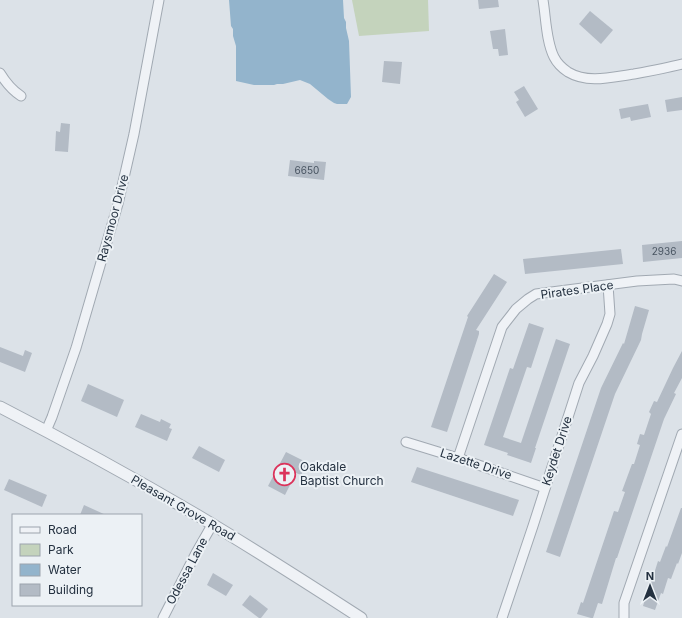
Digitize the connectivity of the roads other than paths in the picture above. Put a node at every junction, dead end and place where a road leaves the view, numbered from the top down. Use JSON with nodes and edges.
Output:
{"nodes":[{"id":1,"x":159,"y":0,"type":"edge"},
{"id":2,"x":543,"y":0,"type":"edge"},
{"id":3,"x":682,"y":64,"type":"edge"},
{"id":4,"x":0,"y":73,"type":"edge"},
{"id":5,"x":21,"y":96,"type":"dead end"},
{"id":6,"x":682,"y":281,"type":"edge"},
{"id":7,"x":608,"y":285,"type":"junction"},
{"id":8,"x":0,"y":407,"type":"edge"},
{"id":9,"x":46,"y":431,"type":"junction"},
{"id":10,"x":682,"y":434,"type":"edge"},
{"id":11,"x":406,"y":442,"type":"dead end"},
{"id":12,"x":458,"y":458,"type":"junction"},
{"id":13,"x":545,"y":488,"type":"junction"},
{"id":14,"x":212,"y":525,"type":"junction"},
{"id":15,"x":163,"y":618,"type":"edge"},
{"id":16,"x":361,"y":618,"type":"edge"},
{"id":17,"x":502,"y":618,"type":"edge"},
{"id":18,"x":624,"y":618,"type":"edge"}],
"edges":[{"from":1,"to":9,"type":"street","name":"Raysmoor Drive"},
{"from":2,"to":3,"type":"street"},
{"from":4,"to":5,"type":"street"},
{"from":6,"to":7,"type":"street","name":"Pirates Place"},
{"from":7,"to":12,"type":"street","name":"Pirates Place"},
{"from":7,"to":13,"type":"street","name":"Keydet Drive"},
{"from":8,"to":9,"type":"street","name":"Pleasant Grove Road"},
{"from":9,"to":14,"type":"street","name":"Pleasant Grove Road"},
{"from":10,"to":18,"type":"street"},
{"from":11,"to":12,"type":"street","name":"Lazette Drive"},
{"from":12,"to":13,"type":"street","name":"Lazette Drive"},
{"from":13,"to":17,"type":"street","name":"Keydet Drive"},
{"from":14,"to":15,"type":"street","name":"Odessa Lane"},
{"from":14,"to":16,"type":"street","name":"Pleasant Grove Road"}]}
